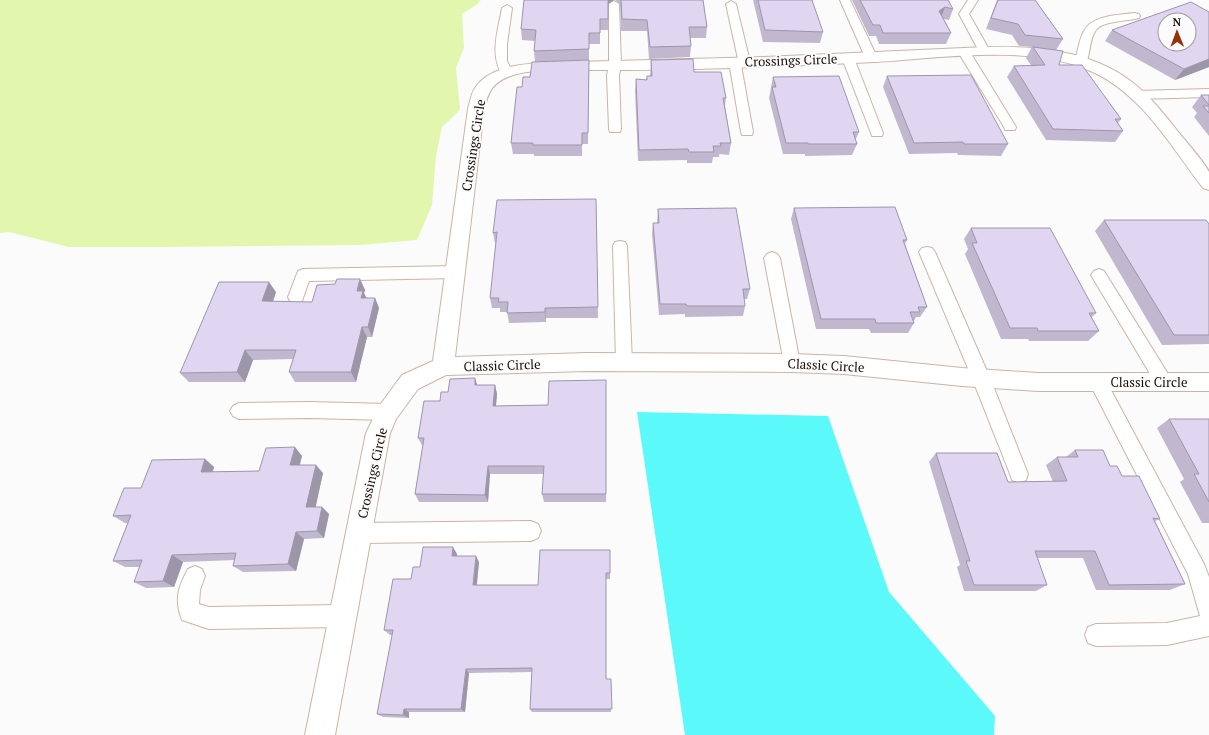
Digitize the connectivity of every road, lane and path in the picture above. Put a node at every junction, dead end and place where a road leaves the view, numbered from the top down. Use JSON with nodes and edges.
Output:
{"nodes":[{"id":1,"x":845,"y":0,"type":"edge"},
{"id":2,"x":973,"y":0,"type":"edge"},
{"id":3,"x":614,"y":4,"type":"dead end"},
{"id":4,"x":730,"y":4,"type":"dead end"},
{"id":5,"x":507,"y":8,"type":"dead end"},
{"id":6,"x":1135,"y":16,"type":"dead end"},
{"id":7,"x":984,"y":51,"type":"junction"},
{"id":8,"x":964,"y":52,"type":"junction"},
{"id":9,"x":871,"y":57,"type":"junction"},
{"id":10,"x":848,"y":58,"type":"junction"},
{"id":11,"x":1081,"y":61,"type":"junction"},
{"id":12,"x":740,"y":62,"type":"junction"},
{"id":13,"x":614,"y":66,"type":"junction"},
{"id":14,"x":507,"y":73,"type":"junction"},
{"id":15,"x":1209,"y":93,"type":"edge"},
{"id":16,"x":1136,"y":95,"type":"junction"},
{"id":17,"x":1010,"y":127,"type":"dead end"},
{"id":18,"x":615,"y":129,"type":"dead end"},
{"id":19,"x":747,"y":132,"type":"dead end"},
{"id":20,"x":877,"y":133,"type":"dead end"},
{"id":21,"x":1209,"y":183,"type":"edge"},
{"id":22,"x":620,"y":246,"type":"dead end"},
{"id":23,"x":927,"y":252,"type":"dead end"},
{"id":24,"x":772,"y":258,"type":"dead end"},
{"id":25,"x":455,"y":272,"type":"junction"},
{"id":26,"x":1099,"y":275,"type":"dead end"},
{"id":27,"x":296,"y":297,"type":"dead end"},
{"id":28,"x":624,"y":362,"type":"junction"},
{"id":29,"x":792,"y":363,"type":"junction"},
{"id":30,"x":443,"y":366,"type":"junction"},
{"id":31,"x":981,"y":378,"type":"junction"},
{"id":32,"x":1098,"y":382,"type":"junction"},
{"id":33,"x":1164,"y":382,"type":"junction"},
{"id":34,"x":1209,"y":382,"type":"edge"},
{"id":35,"x":239,"y":411,"type":"dead end"},
{"id":36,"x":388,"y":412,"type":"junction"},
{"id":37,"x":1019,"y":474,"type":"dead end"},
{"id":38,"x":531,"y":532,"type":"dead end"},
{"id":39,"x":359,"y":533,"type":"junction"},
{"id":40,"x":196,"y":576,"type":"dead end"},
{"id":41,"x":1209,"y":612,"type":"edge"},
{"id":42,"x":342,"y":616,"type":"junction"},
{"id":43,"x":1209,"y":625,"type":"edge"},
{"id":44,"x":1096,"y":635,"type":"dead end"},
{"id":45,"x":320,"y":735,"type":"edge"}],
"edges":[{"from":1,"to":9,"type":"lane"},
{"from":2,"to":7,"type":"lane"},
{"from":3,"to":13,"type":"lane"},
{"from":4,"to":12,"type":"lane"},
{"from":5,"to":14,"type":"lane"},
{"from":6,"to":11,"type":"lane"},
{"from":7,"to":8,"type":"street","name":"Crossings Circle"},
{"from":7,"to":11,"type":"street","name":"Crossings Circle"},
{"from":8,"to":9,"type":"street","name":"Crossings Circle"},
{"from":8,"to":17,"type":"lane"},
{"from":9,"to":10,"type":"street","name":"Crossings Circle"},
{"from":10,"to":12,"type":"street","name":"Crossings Circle"},
{"from":10,"to":20,"type":"lane"},
{"from":11,"to":16,"type":"street","name":"Crossings Circle"},
{"from":12,"to":13,"type":"street","name":"Crossings Circle"},
{"from":12,"to":19,"type":"lane"},
{"from":13,"to":14,"type":"street","name":"Crossings Circle"},
{"from":13,"to":18,"type":"lane"},
{"from":14,"to":25,"type":"street","name":"Crossings Circle"},
{"from":15,"to":16,"type":"lane"},
{"from":16,"to":21,"type":"street","name":"Crossings Circle"},
{"from":22,"to":28,"type":"lane"},
{"from":23,"to":31,"type":"lane"},
{"from":24,"to":29,"type":"lane"},
{"from":25,"to":27,"type":"lane"},
{"from":25,"to":30,"type":"street","name":"Crossings Circle"},
{"from":26,"to":33,"type":"lane"},
{"from":28,"to":29,"type":"street","name":"Classic Circle"},
{"from":28,"to":30,"type":"street","name":"Classic Circle"},
{"from":29,"to":31,"type":"street","name":"Classic Circle"},
{"from":30,"to":36,"type":"street","name":"Crossings Circle"},
{"from":31,"to":32,"type":"street","name":"Classic Circle"},
{"from":31,"to":37,"type":"lane"},
{"from":32,"to":33,"type":"street","name":"Classic Circle"},
{"from":32,"to":41,"type":"lane"},
{"from":33,"to":34,"type":"street","name":"Classic Circle"},
{"from":35,"to":36,"type":"lane"},
{"from":36,"to":39,"type":"street","name":"Crossings Circle"},
{"from":38,"to":39,"type":"lane"},
{"from":39,"to":42,"type":"street","name":"Crossings Circle"},
{"from":40,"to":42,"type":"lane"},
{"from":42,"to":45,"type":"street","name":"Crossings Circle"},
{"from":43,"to":44,"type":"lane"}]}
